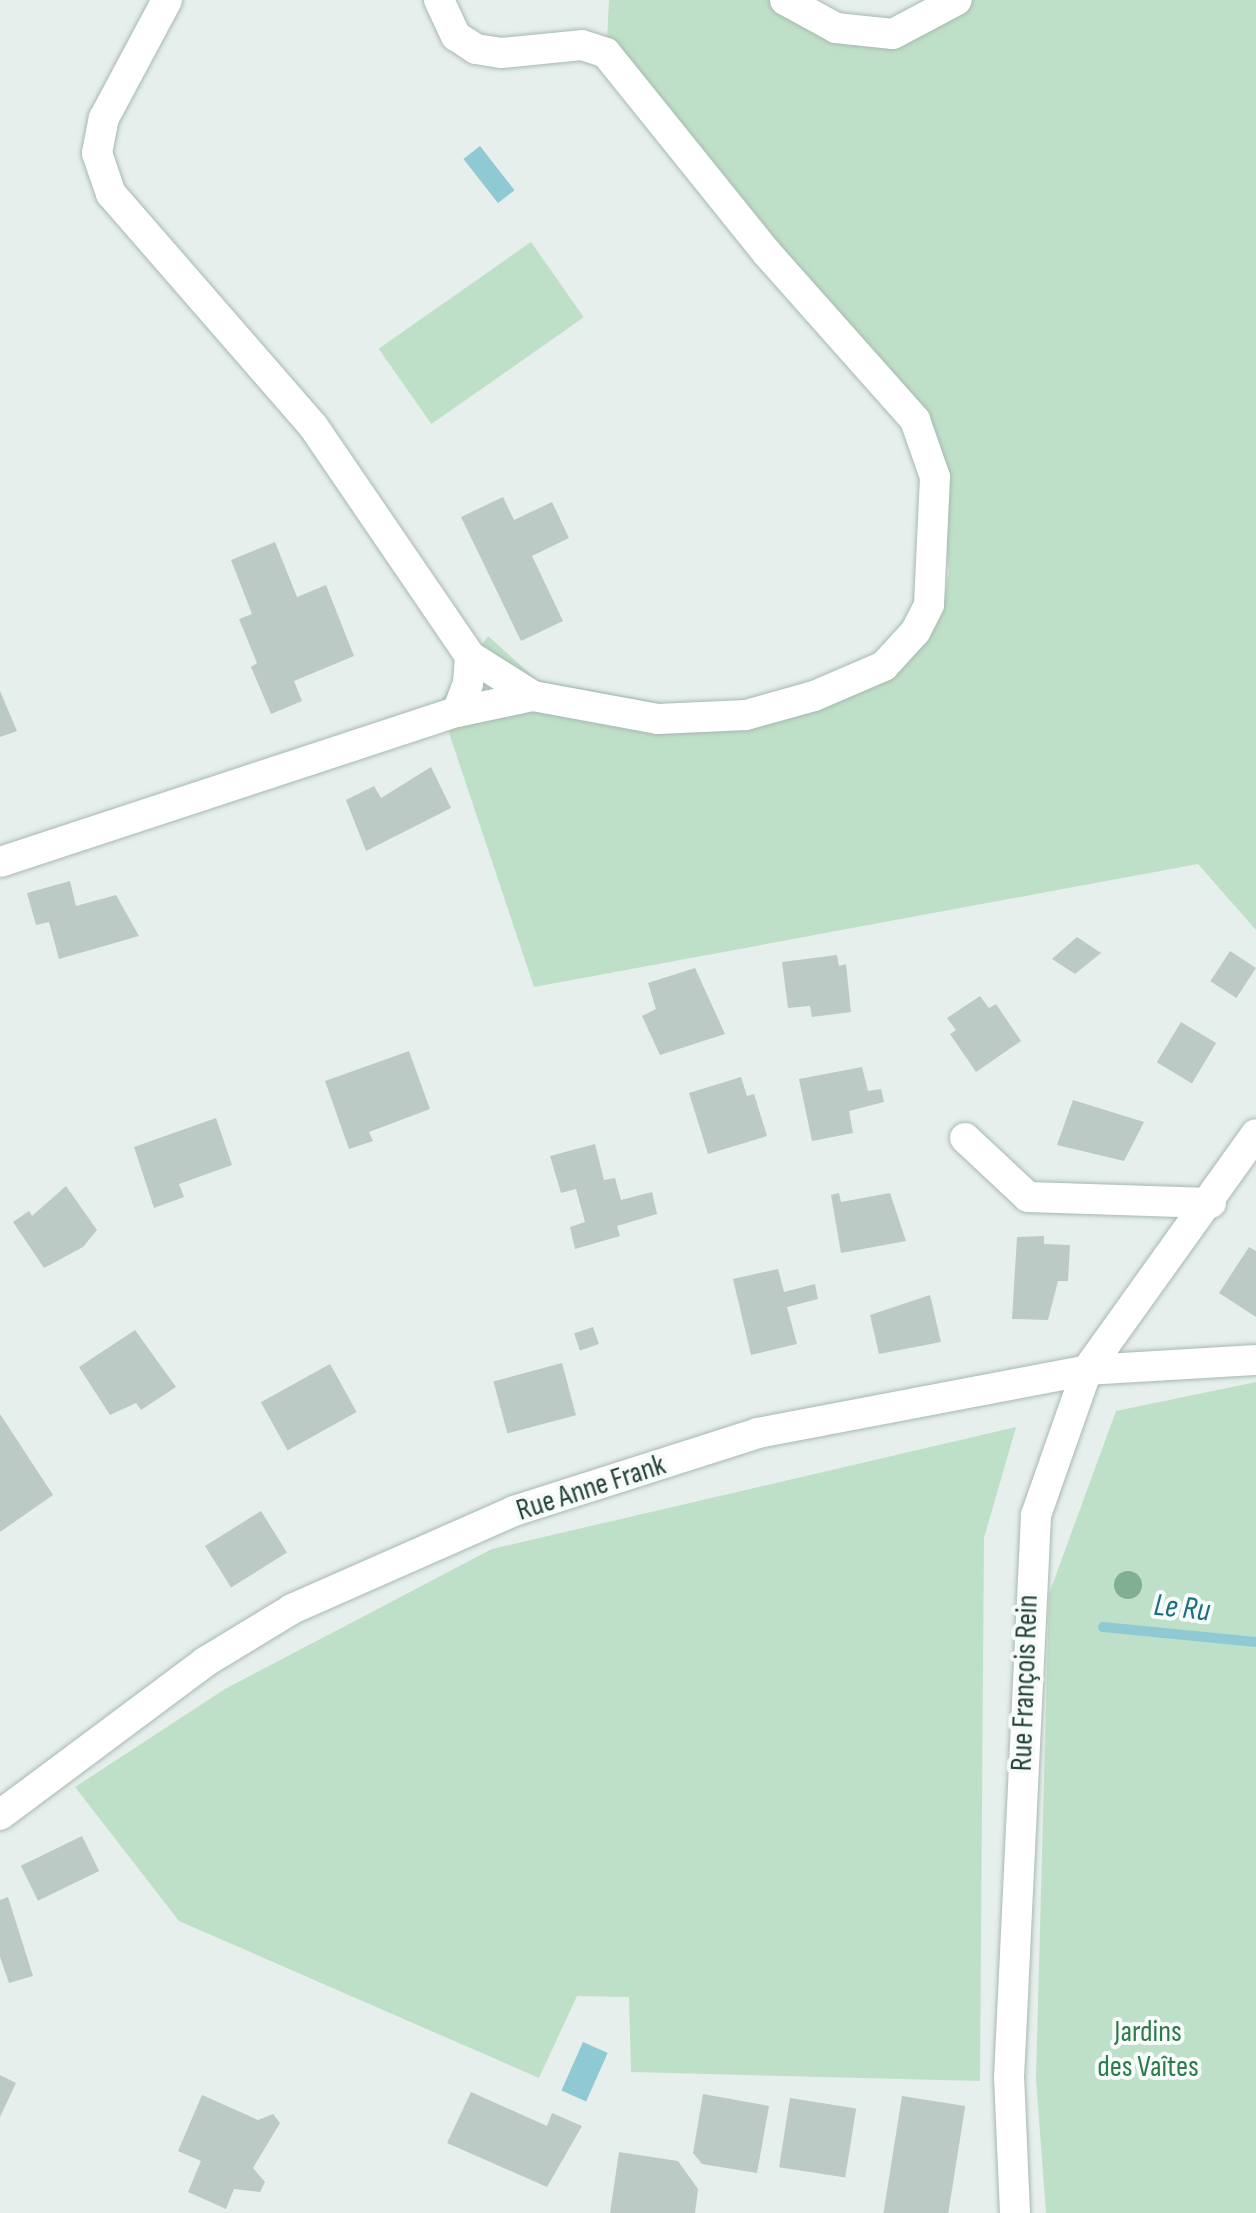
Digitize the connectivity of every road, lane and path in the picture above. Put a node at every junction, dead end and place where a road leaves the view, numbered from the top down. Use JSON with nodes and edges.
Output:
{"nodes":[{"id":1,"x":167,"y":0,"type":"edge"},
{"id":2,"x":439,"y":0,"type":"edge"},
{"id":3,"x":784,"y":0,"type":"edge"},
{"id":4,"x":958,"y":0,"type":"edge"},
{"id":5,"x":470,"y":656,"type":"junction"},
{"id":6,"x":533,"y":696,"type":"junction"},
{"id":7,"x":457,"y":712,"type":"junction"},
{"id":8,"x":0,"y":862,"type":"edge"},
{"id":9,"x":1256,"y":1134,"type":"edge"},
{"id":10,"x":965,"y":1138,"type":"dead end"},
{"id":11,"x":1211,"y":1203,"type":"junction"},
{"id":12,"x":1256,"y":1360,"type":"edge"},
{"id":13,"x":1087,"y":1370,"type":"junction"},
{"id":14,"x":0,"y":1814,"type":"edge"},
{"id":15,"x":1015,"y":2213,"type":"edge"}],
"edges":[{"from":1,"to":5,"type":"street"},
{"from":2,"to":6,"type":"street"},
{"from":3,"to":4,"type":"street"},
{"from":5,"to":6,"type":"street"},
{"from":5,"to":7,"type":"street"},
{"from":6,"to":7,"type":"street"},
{"from":7,"to":8,"type":"street"},
{"from":9,"to":11,"type":"street","name":"Rue François Rein"},
{"from":10,"to":11,"type":"street"},
{"from":11,"to":13,"type":"street","name":"Rue François Rein"},
{"from":12,"to":13,"type":"street","name":"Rue Anne Frank"},
{"from":13,"to":14,"type":"street","name":"Rue Anne Frank"},
{"from":13,"to":15,"type":"street","name":"Rue François Rein"}]}
